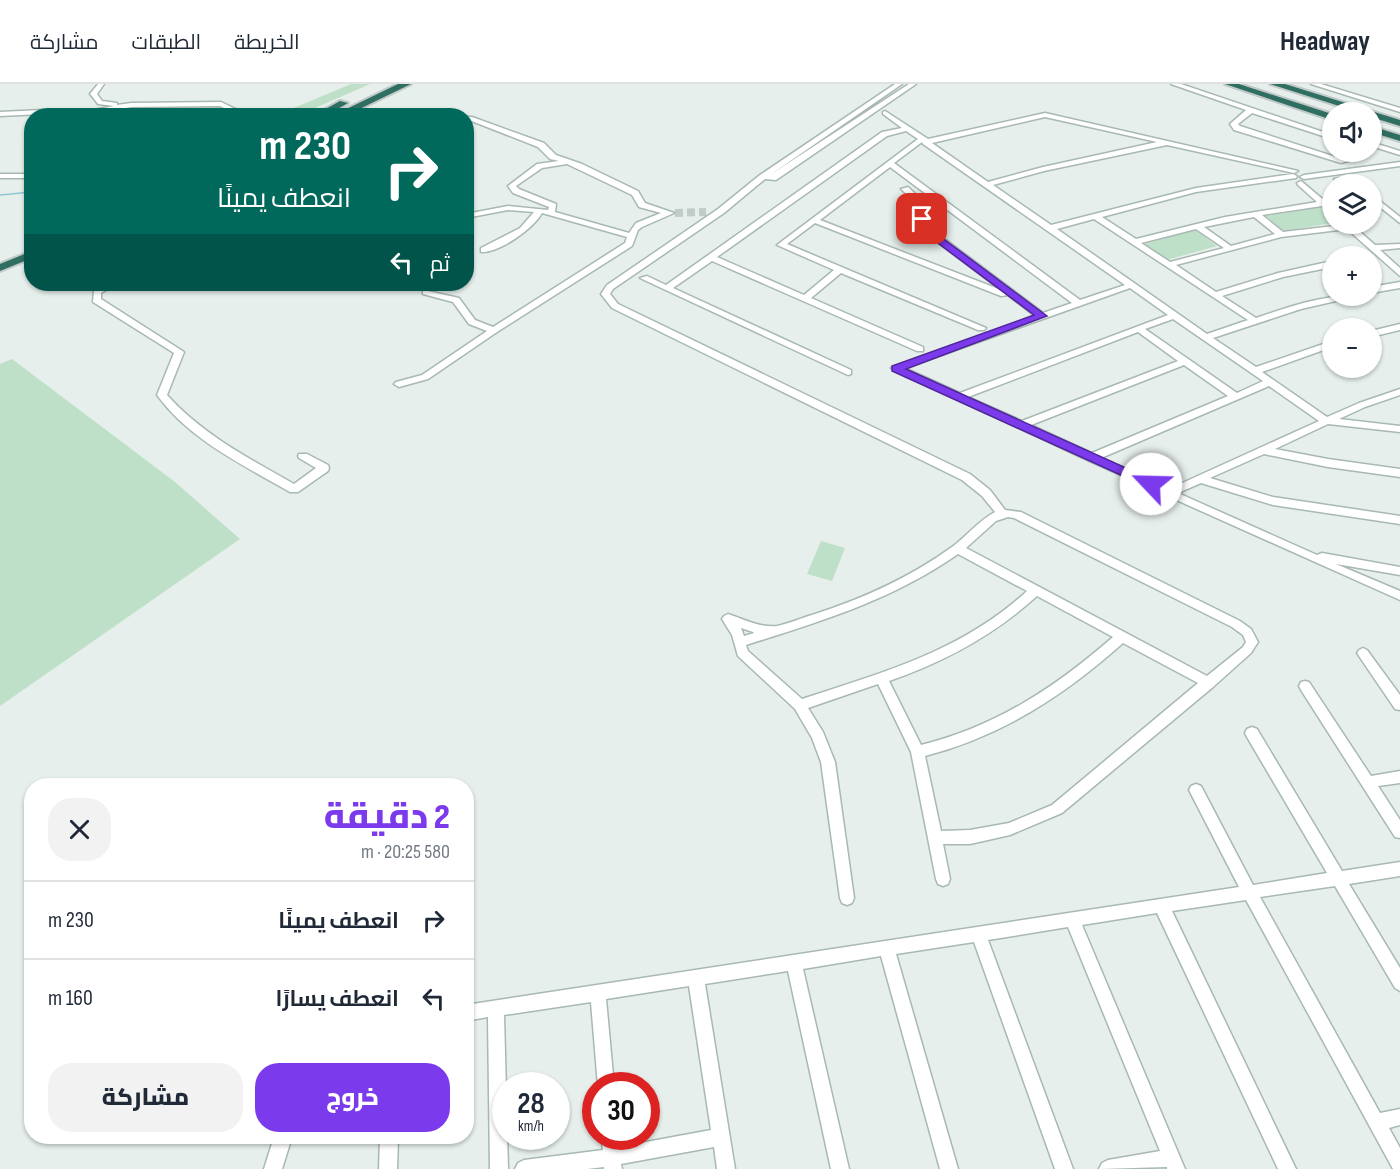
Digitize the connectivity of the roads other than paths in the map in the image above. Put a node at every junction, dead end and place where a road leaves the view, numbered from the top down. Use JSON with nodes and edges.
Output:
{"nodes":[{"id":1,"x":101,"y":84,"type":"edge"},
{"id":2,"x":386,"y":84,"type":"edge"},
{"id":3,"x":406,"y":84,"type":"edge"},
{"id":4,"x":900,"y":84,"type":"edge"},
{"id":5,"x":913,"y":84,"type":"edge"},
{"id":6,"x":1174,"y":84,"type":"edge"},
{"id":7,"x":1188,"y":84,"type":"edge"},
{"id":8,"x":1230,"y":84,"type":"edge"},
{"id":9,"x":1275,"y":84,"type":"edge"},
{"id":10,"x":1314,"y":84,"type":"edge"},
{"id":11,"x":1327,"y":84,"type":"edge"},
{"id":12,"x":1334,"y":102,"type":"edge"},
{"id":13,"x":131,"y":105,"type":"junction"},
{"id":14,"x":869,"y":105,"type":"junction"},
{"id":15,"x":115,"y":108,"type":"edge"},
{"id":16,"x":230,"y":108,"type":"edge"},
{"id":17,"x":344,"y":108,"type":"edge"},
{"id":18,"x":346,"y":108,"type":"edge"},
{"id":19,"x":1400,"y":109,"type":"edge"},
{"id":20,"x":1251,"y":110,"type":"junction"},
{"id":21,"x":882,"y":111,"type":"junction"},
{"id":22,"x":24,"y":113,"type":"edge"},
{"id":23,"x":0,"y":114,"type":"edge"},
{"id":24,"x":1322,"y":114,"type":"edge"},
{"id":25,"x":1382,"y":117,"type":"edge"},
{"id":26,"x":474,"y":120,"type":"edge"},
{"id":27,"x":1400,"y":123,"type":"edge"},
{"id":28,"x":906,"y":129,"type":"junction"},
{"id":29,"x":1322,"y":129,"type":"edge"},
{"id":30,"x":1382,"y":132,"type":"edge"},
{"id":31,"x":1322,"y":135,"type":"edge"},
{"id":32,"x":1400,"y":138,"type":"edge"},
{"id":33,"x":924,"y":141,"type":"junction"},
{"id":34,"x":1168,"y":142,"type":"junction"},
{"id":35,"x":808,"y":150,"type":"junction"},
{"id":36,"x":1400,"y":153,"type":"edge"},
{"id":37,"x":1322,"y":154,"type":"edge"},
{"id":38,"x":1382,"y":154,"type":"edge"},
{"id":39,"x":1382,"y":156,"type":"edge"},
{"id":40,"x":1390,"y":158,"type":"junction"},
{"id":41,"x":1343,"y":162,"type":"edge"},
{"id":42,"x":1400,"y":163,"type":"edge"},
{"id":43,"x":574,"y":164,"type":"junction"},
{"id":44,"x":889,"y":164,"type":"junction"},
{"id":45,"x":1298,"y":174,"type":"junction"},
{"id":46,"x":0,"y":176,"type":"edge"},
{"id":47,"x":24,"y":176,"type":"edge"},
{"id":48,"x":1322,"y":181,"type":"edge"},
{"id":49,"x":988,"y":184,"type":"junction"},
{"id":50,"x":905,"y":189,"type":"dead end"},
{"id":51,"x":1322,"y":201,"type":"edge"},
{"id":52,"x":1322,"y":203,"type":"edge"},
{"id":53,"x":1382,"y":205,"type":"edge"},
{"id":54,"x":539,"y":211,"type":"junction"},
{"id":55,"x":706,"y":212,"type":"tunnel mouth"},
{"id":56,"x":721,"y":212,"type":"junction"},
{"id":57,"x":551,"y":213,"type":"junction"},
{"id":58,"x":474,"y":214,"type":"edge"},
{"id":59,"x":1255,"y":214,"type":"junction"},
{"id":60,"x":1095,"y":216,"type":"junction"},
{"id":61,"x":814,"y":220,"type":"junction"},
{"id":62,"x":1400,"y":221,"type":"edge"},
{"id":63,"x":1198,"y":226,"type":"junction"},
{"id":64,"x":1051,"y":228,"type":"junction"},
{"id":65,"x":1322,"y":229,"type":"edge"},
{"id":66,"x":1358,"y":234,"type":"edge"},
{"id":67,"x":1281,"y":235,"type":"junction"},
{"id":68,"x":631,"y":236,"type":"junction"},
{"id":69,"x":1134,"y":242,"type":"junction"},
{"id":70,"x":24,"y":246,"type":"edge"},
{"id":71,"x":1371,"y":246,"type":"edge"},
{"id":72,"x":1400,"y":246,"type":"edge"},
{"id":73,"x":1382,"y":247,"type":"edge"},
{"id":74,"x":1228,"y":248,"type":"junction"},
{"id":75,"x":484,"y":250,"type":"dead end"},
{"id":76,"x":1383,"y":256,"type":"edge"},
{"id":77,"x":0,"y":257,"type":"edge"},
{"id":78,"x":24,"y":258,"type":"edge"},
{"id":79,"x":713,"y":258,"type":"junction"},
{"id":80,"x":1168,"y":265,"type":"junction"},
{"id":81,"x":1322,"y":266,"type":"edge"},
{"id":82,"x":0,"y":268,"type":"edge"},
{"id":83,"x":840,"y":270,"type":"junction"},
{"id":84,"x":1400,"y":273,"type":"edge"},
{"id":85,"x":644,"y":278,"type":"dead end"},
{"id":86,"x":1132,"y":285,"type":"junction"},
{"id":87,"x":1400,"y":285,"type":"edge"},
{"id":88,"x":668,"y":288,"type":"junction"},
{"id":89,"x":1382,"y":288,"type":"edge"},
{"id":90,"x":99,"y":291,"type":"edge"},
{"id":91,"x":426,"y":292,"type":"dead end"},
{"id":92,"x":1004,"y":294,"type":"dead end"},
{"id":93,"x":1215,"y":295,"type":"junction"},
{"id":94,"x":805,"y":298,"type":"junction"},
{"id":95,"x":1078,"y":303,"type":"junction"},
{"id":96,"x":1322,"y":303,"type":"edge"},
{"id":97,"x":1175,"y":315,"type":"junction"},
{"id":98,"x":1041,"y":316,"type":"junction"},
{"id":99,"x":1255,"y":321,"type":"junction"},
{"id":100,"x":1400,"y":327,"type":"edge"},
{"id":101,"x":981,"y":328,"type":"dead end"},
{"id":102,"x":1139,"y":328,"type":"junction"},
{"id":103,"x":494,"y":330,"type":"junction"},
{"id":104,"x":1382,"y":331,"type":"edge"},
{"id":105,"x":1206,"y":337,"type":"junction"},
{"id":106,"x":1322,"y":348,"type":"edge"},
{"id":107,"x":920,"y":349,"type":"dead end"},
{"id":108,"x":1186,"y":361,"type":"junction"},
{"id":109,"x":1255,"y":371,"type":"junction"},
{"id":110,"x":848,"y":372,"type":"dead end"},
{"id":111,"x":1270,"y":382,"type":"junction"},
{"id":112,"x":399,"y":384,"type":"dead end"},
{"id":113,"x":1400,"y":392,"type":"edge"},
{"id":114,"x":957,"y":396,"type":"junction"},
{"id":115,"x":1235,"y":396,"type":"junction"},
{"id":116,"x":1326,"y":421,"type":"junction"},
{"id":117,"x":1022,"y":425,"type":"junction"},
{"id":118,"x":1400,"y":429,"type":"edge"},
{"id":119,"x":1263,"y":450,"type":"junction"},
{"id":120,"x":303,"y":456,"type":"dead end"},
{"id":121,"x":1091,"y":458,"type":"junction"},
{"id":122,"x":1400,"y":473,"type":"edge"},
{"id":123,"x":1202,"y":479,"type":"junction"},
{"id":124,"x":1171,"y":492,"type":"junction"},
{"id":125,"x":1001,"y":513,"type":"junction"},
{"id":126,"x":1400,"y":520,"type":"edge"},
{"id":127,"x":958,"y":549,"type":"junction"},
{"id":128,"x":1296,"y":552,"type":"junction"},
{"id":129,"x":1400,"y":571,"type":"edge"},
{"id":130,"x":1035,"y":591,"type":"junction"},
{"id":131,"x":1400,"y":596,"type":"edge"},
{"id":132,"x":784,"y":630,"type":"junction"},
{"id":133,"x":1122,"y":636,"type":"junction"},
{"id":134,"x":739,"y":642,"type":"junction"},
{"id":135,"x":1363,"y":653,"type":"dead end"},
{"id":136,"x":881,"y":678,"type":"junction"},
{"id":137,"x":1209,"y":682,"type":"junction"},
{"id":138,"x":1305,"y":686,"type":"dead end"},
{"id":139,"x":800,"y":705,"type":"junction"},
{"id":140,"x":1400,"y":705,"type":"edge"},
{"id":141,"x":1252,"y":733,"type":"dead end"},
{"id":142,"x":918,"y":752,"type":"junction"},
{"id":143,"x":1400,"y":777,"type":"edge"},
{"id":144,"x":1368,"y":782,"type":"junction"},
{"id":145,"x":1196,"y":790,"type":"dead end"},
{"id":146,"x":1400,"y":832,"type":"edge"},
{"id":147,"x":936,"y":838,"type":"junction"},
{"id":148,"x":1400,"y":869,"type":"edge"},
{"id":149,"x":943,"y":879,"type":"dead end"},
{"id":150,"x":1338,"y":879,"type":"junction"},
{"id":151,"x":1250,"y":893,"type":"junction"},
{"id":152,"x":847,"y":898,"type":"dead end"},
{"id":153,"x":1162,"y":908,"type":"junction"},
{"id":154,"x":1072,"y":920,"type":"junction"},
{"id":155,"x":979,"y":935,"type":"junction"},
{"id":156,"x":887,"y":949,"type":"junction"},
{"id":157,"x":794,"y":964,"type":"junction"},
{"id":158,"x":696,"y":979,"type":"junction"},
{"id":159,"x":1400,"y":983,"type":"edge"},
{"id":160,"x":598,"y":994,"type":"junction"},
{"id":161,"x":496,"y":1009,"type":"junction"},
{"id":162,"x":474,"y":1012,"type":"edge"},
{"id":163,"x":605,"y":1072,"type":"edge"},
{"id":164,"x":1400,"y":1117,"type":"edge"},
{"id":165,"x":1377,"y":1122,"type":"junction"},
{"id":166,"x":721,"y":1137,"type":"junction"},
{"id":167,"x":281,"y":1144,"type":"edge"},
{"id":168,"x":389,"y":1144,"type":"edge"},
{"id":169,"x":612,"y":1163,"type":"edge"},
{"id":170,"x":1173,"y":1163,"type":"edge"},
{"id":171,"x":1400,"y":1165,"type":"edge"},
{"id":172,"x":273,"y":1169,"type":"edge"},
{"id":173,"x":388,"y":1169,"type":"edge"},
{"id":174,"x":499,"y":1169,"type":"edge"},
{"id":175,"x":524,"y":1169,"type":"edge"},
{"id":176,"x":726,"y":1169,"type":"edge"},
{"id":177,"x":840,"y":1169,"type":"edge"},
{"id":178,"x":950,"y":1169,"type":"edge"},
{"id":179,"x":1065,"y":1169,"type":"edge"},
{"id":180,"x":1108,"y":1169,"type":"edge"},
{"id":181,"x":1287,"y":1169,"type":"edge"}],
"edges":[{"from":1,"to":13,"type":"street"},
{"from":2,"to":17,"type":"highway"},
{"from":3,"to":18,"type":"highway"},
{"from":4,"to":14,"type":"street"},
{"from":5,"to":21,"type":"street"},
{"from":6,"to":20,"type":"street"},
{"from":7,"to":29,"type":"street"},
{"from":8,"to":24,"type":"highway"},
{"from":9,"to":12,"type":"highway"},
{"from":10,"to":19,"type":"street"},
{"from":11,"to":19,"type":"street"},
{"from":13,"to":15,"type":"street"},
{"from":13,"to":16,"type":"street"},
{"from":14,"to":21,"type":"street"},
{"from":14,"to":35,"type":"street"},
{"from":20,"to":31,"type":"street"},
{"from":20,"to":37,"type":"street"},
{"from":21,"to":28,"type":"street"},
{"from":21,"to":35,"type":"street"},
{"from":22,"to":23,"type":"street"},
{"from":25,"to":27,"type":"highway"},
{"from":26,"to":43,"type":"street"},
{"from":28,"to":33,"type":"street"},
{"from":28,"to":79,"type":"street"},
{"from":30,"to":32,"type":"highway"},
{"from":33,"to":34,"type":"street"},
{"from":33,"to":44,"type":"street"},
{"from":33,"to":49,"type":"street"},
{"from":34,"to":45,"type":"street"},
{"from":34,"to":49,"type":"street"},
{"from":35,"to":56,"type":"street"},
{"from":36,"to":38,"type":"street"},
{"from":36,"to":40,"type":"street"},
{"from":39,"to":40,"type":"street"},
{"from":40,"to":42,"type":"street"},
{"from":41,"to":45,"type":"street"},
{"from":42,"to":45,"type":"street"},
{"from":43,"to":57,"type":"street"},
{"from":43,"to":68,"type":"street"},
{"from":44,"to":61,"type":"street"},
{"from":44,"to":95,"type":"street"},
{"from":45,"to":60,"type":"street"},
{"from":46,"to":47,"type":"street"},
{"from":48,"to":51,"type":"street"},
{"from":49,"to":64,"type":"street"},
{"from":50,"to":98,"type":"street"},
{"from":52,"to":59,"type":"street"},
{"from":53,"to":62,"type":"street"},
{"from":54,"to":57,"type":"street"},
{"from":54,"to":58,"type":"street"},
{"from":54,"to":75,"type":"street"},
{"from":55,"to":56,"type":"street"},
{"from":56,"to":125,"type":"street"},
{"from":57,"to":68,"type":"street"},
{"from":59,"to":63,"type":"street"},
{"from":59,"to":67,"type":"street"},
{"from":60,"to":64,"type":"street"},
{"from":60,"to":69,"type":"street"},
{"from":61,"to":83,"type":"street"},
{"from":61,"to":92,"type":"street"},
{"from":63,"to":69,"type":"street"},
{"from":63,"to":74,"type":"street"},
{"from":64,"to":86,"type":"street"},
{"from":65,"to":67,"type":"street"},
{"from":66,"to":71,"type":"street"},
{"from":67,"to":74,"type":"street"},
{"from":68,"to":103,"type":"street"},
{"from":69,"to":80,"type":"street"},
{"from":70,"to":77,"type":"highway"},
{"from":72,"to":73,"type":"street"},
{"from":74,"to":80,"type":"street"},
{"from":76,"to":84,"type":"street"},
{"from":78,"to":82,"type":"highway"},
{"from":79,"to":88,"type":"street"},
{"from":79,"to":94,"type":"street"},
{"from":80,"to":93,"type":"street"},
{"from":81,"to":93,"type":"street"},
{"from":83,"to":94,"type":"street"},
{"from":83,"to":101,"type":"street"},
{"from":85,"to":88,"type":"street"},
{"from":86,"to":95,"type":"street"},
{"from":86,"to":97,"type":"street"},
{"from":87,"to":89,"type":"street"},
{"from":88,"to":110,"type":"street"},
{"from":90,"to":120,"type":"street"},
{"from":91,"to":103,"type":"street"},
{"from":93,"to":99,"type":"street"},
{"from":94,"to":107,"type":"street"},
{"from":95,"to":98,"type":"street"},
{"from":96,"to":99,"type":"street"},
{"from":97,"to":102,"type":"street"},
{"from":97,"to":105,"type":"street"},
{"from":98,"to":114,"type":"street"},
{"from":99,"to":105,"type":"street"},
{"from":100,"to":104,"type":"street"},
{"from":102,"to":108,"type":"street"},
{"from":102,"to":114,"type":"street"},
{"from":103,"to":112,"type":"street"},
{"from":105,"to":109,"type":"street"},
{"from":106,"to":109,"type":"street"},
{"from":108,"to":115,"type":"street"},
{"from":108,"to":117,"type":"street"},
{"from":109,"to":111,"type":"street"},
{"from":111,"to":115,"type":"street"},
{"from":111,"to":116,"type":"street"},
{"from":113,"to":116,"type":"street"},
{"from":114,"to":117,"type":"street"},
{"from":115,"to":121,"type":"street"},
{"from":116,"to":118,"type":"street"},
{"from":116,"to":119,"type":"street"},
{"from":117,"to":121,"type":"street"},
{"from":119,"to":122,"type":"street"},
{"from":119,"to":123,"type":"street"},
{"from":121,"to":124,"type":"street"},
{"from":123,"to":124,"type":"street"},
{"from":123,"to":126,"type":"street"},
{"from":124,"to":128,"type":"street"},
{"from":125,"to":127,"type":"street"},
{"from":125,"to":137,"type":"street"},
{"from":127,"to":130,"type":"street"},
{"from":127,"to":132,"type":"street"},
{"from":128,"to":129,"type":"street"},
{"from":128,"to":131,"type":"street"},
{"from":130,"to":133,"type":"street"},
{"from":130,"to":136,"type":"street"},
{"from":132,"to":134,"type":"street"},
{"from":132,"to":134,"type":"street"},
{"from":133,"to":137,"type":"street"},
{"from":133,"to":142,"type":"street"},
{"from":134,"to":139,"type":"street"},
{"from":135,"to":140,"type":"street"},
{"from":136,"to":139,"type":"street"},
{"from":136,"to":142,"type":"street"},
{"from":137,"to":147,"type":"street"},
{"from":138,"to":144,"type":"street"},
{"from":139,"to":152,"type":"street"},
{"from":141,"to":150,"type":"street"},
{"from":142,"to":147,"type":"street"},
{"from":143,"to":144,"type":"street"},
{"from":144,"to":146,"type":"street"},
{"from":145,"to":151,"type":"street"},
{"from":147,"to":149,"type":"street"},
{"from":148,"to":150,"type":"street"},
{"from":150,"to":151,"type":"street"},
{"from":150,"to":159,"type":"street"},
{"from":151,"to":153,"type":"street"},
{"from":151,"to":165,"type":"street"},
{"from":153,"to":154,"type":"street"},
{"from":153,"to":181,"type":"street"},
{"from":154,"to":155,"type":"street"},
{"from":154,"to":170,"type":"street"},
{"from":155,"to":156,"type":"street"},
{"from":155,"to":179,"type":"street"},
{"from":156,"to":157,"type":"street"},
{"from":156,"to":178,"type":"street"},
{"from":157,"to":158,"type":"street"},
{"from":157,"to":177,"type":"street"},
{"from":158,"to":160,"type":"street"},
{"from":158,"to":166,"type":"street"},
{"from":160,"to":161,"type":"street"},
{"from":160,"to":163,"type":"street"},
{"from":161,"to":162,"type":"street"},
{"from":161,"to":174,"type":"street"},
{"from":164,"to":165,"type":"street"},
{"from":165,"to":171,"type":"street"},
{"from":166,"to":169,"type":"street"},
{"from":166,"to":176,"type":"street"},
{"from":167,"to":172,"type":"street"},
{"from":168,"to":173,"type":"street"},
{"from":169,"to":175,"type":"street"},
{"from":170,"to":180,"type":"street"}]}
